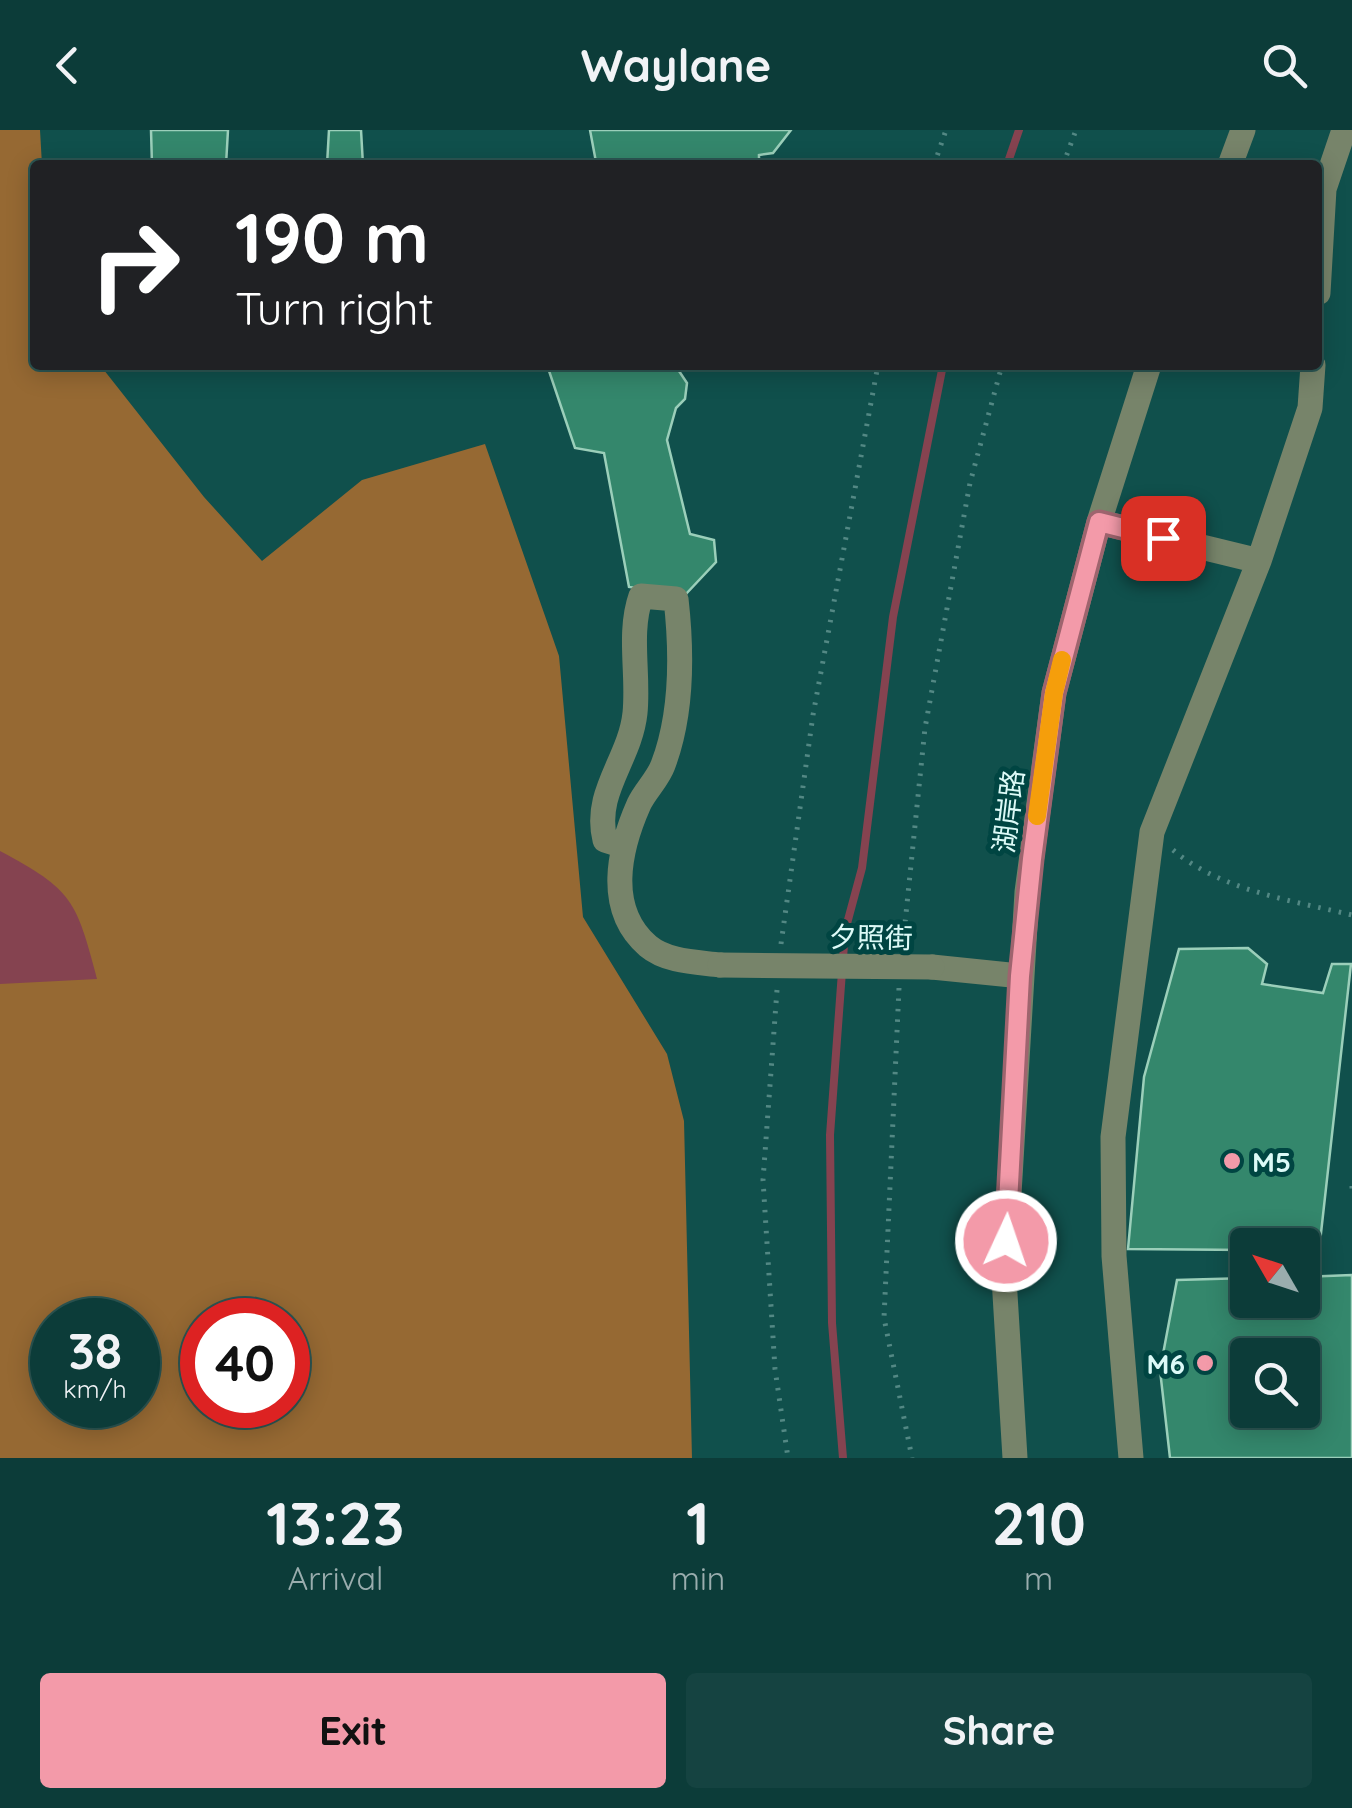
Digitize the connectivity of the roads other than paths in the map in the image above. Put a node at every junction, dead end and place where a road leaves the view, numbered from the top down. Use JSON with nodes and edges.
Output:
{"nodes":[{"id":1,"x":1243,"y":130,"type":"edge"},
{"id":2,"x":1344,"y":130,"type":"edge"},
{"id":3,"x":1232,"y":160,"type":"edge"},
{"id":4,"x":1322,"y":224,"type":"edge"},
{"id":5,"x":1147,"y":370,"type":"edge"},
{"id":6,"x":1313,"y":370,"type":"edge"},
{"id":7,"x":1099,"y":522,"type":"junction"},
{"id":8,"x":1259,"y":561,"type":"junction"},
{"id":9,"x":624,"y":846,"type":"junction"},
{"id":10,"x":1020,"y":976,"type":"junction"},
{"id":11,"x":1015,"y":1458,"type":"edge"},
{"id":12,"x":1131,"y":1458,"type":"edge"}],
"edges":[{"from":1,"to":3,"type":"street"},
{"from":2,"to":4,"type":"street"},
{"from":5,"to":7,"type":"street","name":"湖岸路"},
{"from":6,"to":8,"type":"street"},
{"from":7,"to":8,"type":"street"},
{"from":7,"to":10,"type":"street","name":"湖岸路"},
{"from":8,"to":12,"type":"street"},
{"from":9,"to":9,"type":"street","name":"夕照街"},
{"from":9,"to":10,"type":"street","name":"夕照街","bridge":true},
{"from":10,"to":11,"type":"street","name":"湖岸路"}]}
